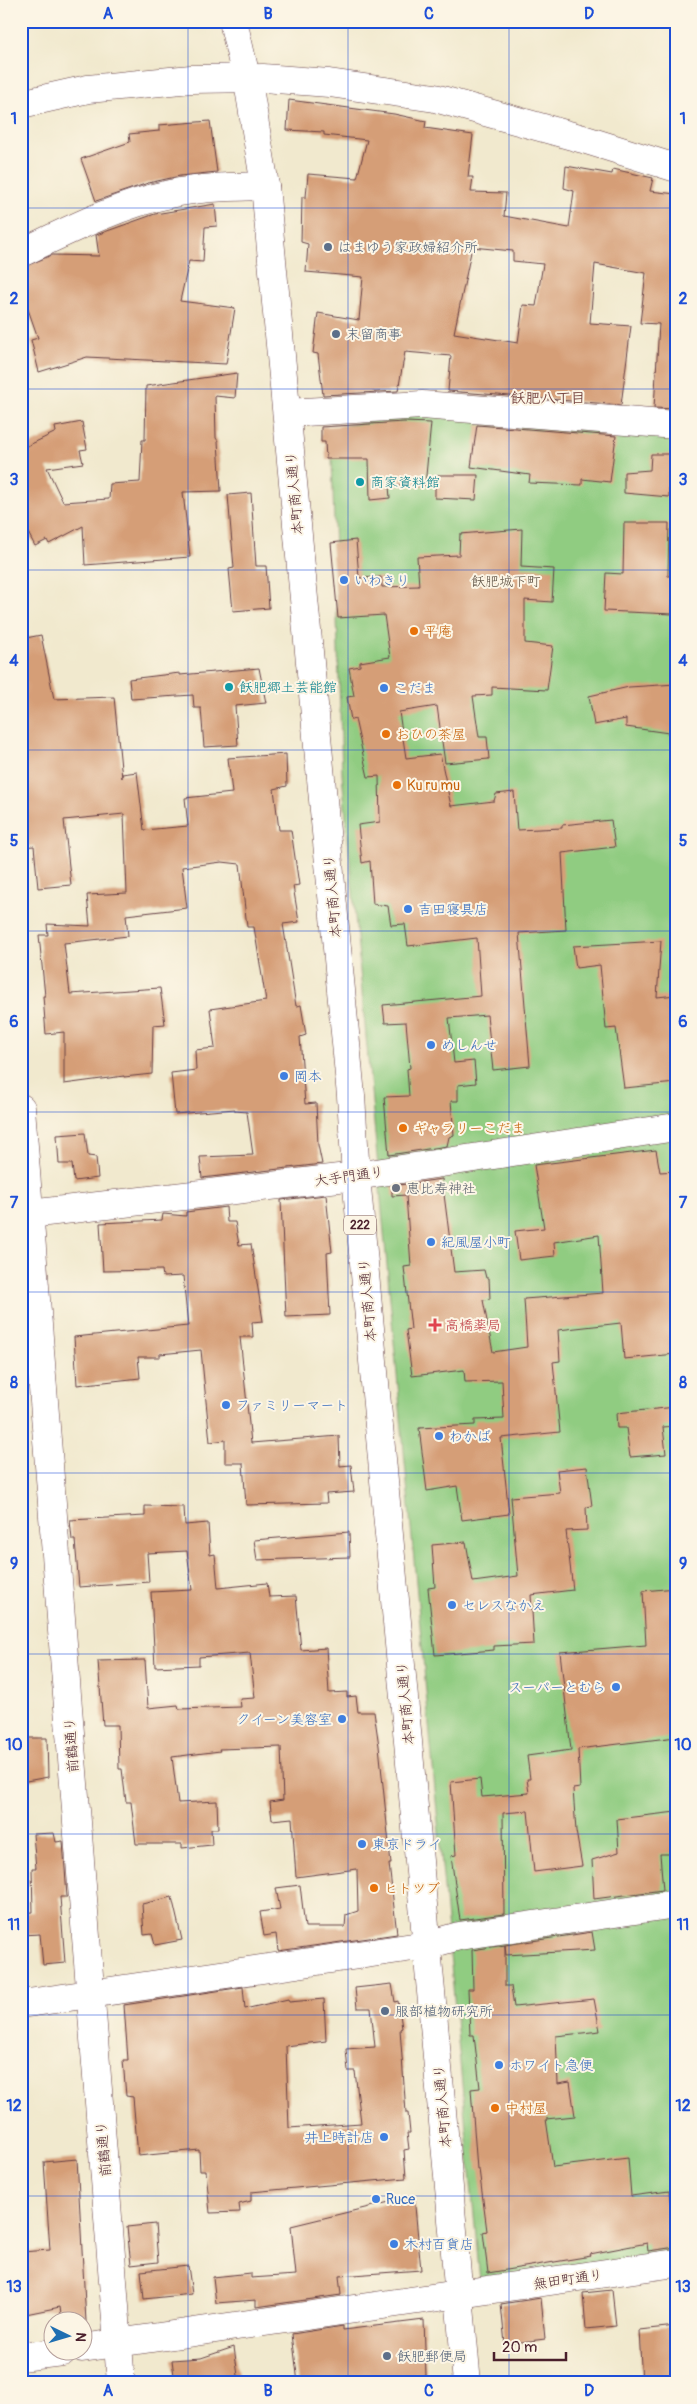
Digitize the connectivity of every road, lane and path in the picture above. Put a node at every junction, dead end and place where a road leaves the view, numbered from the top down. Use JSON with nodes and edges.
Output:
{"nodes":[{"id":1,"x":233,"y":21,"type":"edge"},
{"id":2,"x":245,"y":73,"type":"junction"},
{"id":3,"x":21,"y":104,"type":"edge"},
{"id":4,"x":676,"y":168,"type":"edge"},
{"id":5,"x":265,"y":186,"type":"junction"},
{"id":6,"x":21,"y":253,"type":"edge"},
{"id":7,"x":287,"y":413,"type":"junction"},
{"id":8,"x":676,"y":425,"type":"edge"},
{"id":9,"x":21,"y":1108,"type":"edge"},
{"id":10,"x":676,"y":1127,"type":"edge"},
{"id":11,"x":356,"y":1176,"type":"junction"},
{"id":12,"x":26,"y":1214,"type":"edge"},
{"id":13,"x":676,"y":1904,"type":"edge"},
{"id":14,"x":427,"y":1945,"type":"junction"},
{"id":15,"x":90,"y":1994,"type":"junction"},
{"id":16,"x":21,"y":2004,"type":"edge"},
{"id":17,"x":676,"y":2263,"type":"edge"},
{"id":18,"x":460,"y":2295,"type":"junction"},
{"id":19,"x":118,"y":2343,"type":"junction"},
{"id":20,"x":92,"y":2347,"type":"edge"},
{"id":21,"x":42,"y":2355,"type":"edge"},
{"id":22,"x":21,"y":2358,"type":"edge"},
{"id":23,"x":121,"y":2383,"type":"edge"},
{"id":24,"x":467,"y":2383,"type":"edge"}],
"edges":[{"from":1,"to":2,"type":"main road","number":"222"},
{"from":2,"to":3,"type":"main road"},
{"from":2,"to":4,"type":"main road"},
{"from":2,"to":5,"type":"main road","name":"本町商人通り","number":"222"},
{"from":5,"to":6,"type":"main road"},
{"from":5,"to":7,"type":"main road","name":"本町商人通り","number":"222"},
{"from":7,"to":8,"type":"main road"},
{"from":7,"to":11,"type":"main road","name":"本町商人通り","number":"222"},
{"from":9,"to":12,"type":"main road","name":"前鶴通り"},
{"from":10,"to":11,"type":"main road","name":"大手門通り"},
{"from":11,"to":12,"type":"main road","name":"大手門通り"},
{"from":11,"to":14,"type":"main road","name":"本町商人通り","number":"222"},
{"from":12,"to":15,"type":"main road","name":"前鶴通り"},
{"from":13,"to":14,"type":"main road"},
{"from":14,"to":15,"type":"main road"},
{"from":14,"to":18,"type":"main road","name":"本町商人通り","number":"222"},
{"from":15,"to":16,"type":"main road"},
{"from":15,"to":19,"type":"main road","name":"前鶴通り"},
{"from":17,"to":18,"type":"main road","name":"無田町通り"},
{"from":18,"to":19,"type":"main road","name":"無田町通り"},
{"from":18,"to":24,"type":"main road","name":"本町商人通り","number":"222"},
{"from":19,"to":20,"type":"main road","name":"無田町通り"},
{"from":19,"to":23,"type":"main road","name":"前鶴通り"},
{"from":21,"to":22,"type":"main road"}]}
